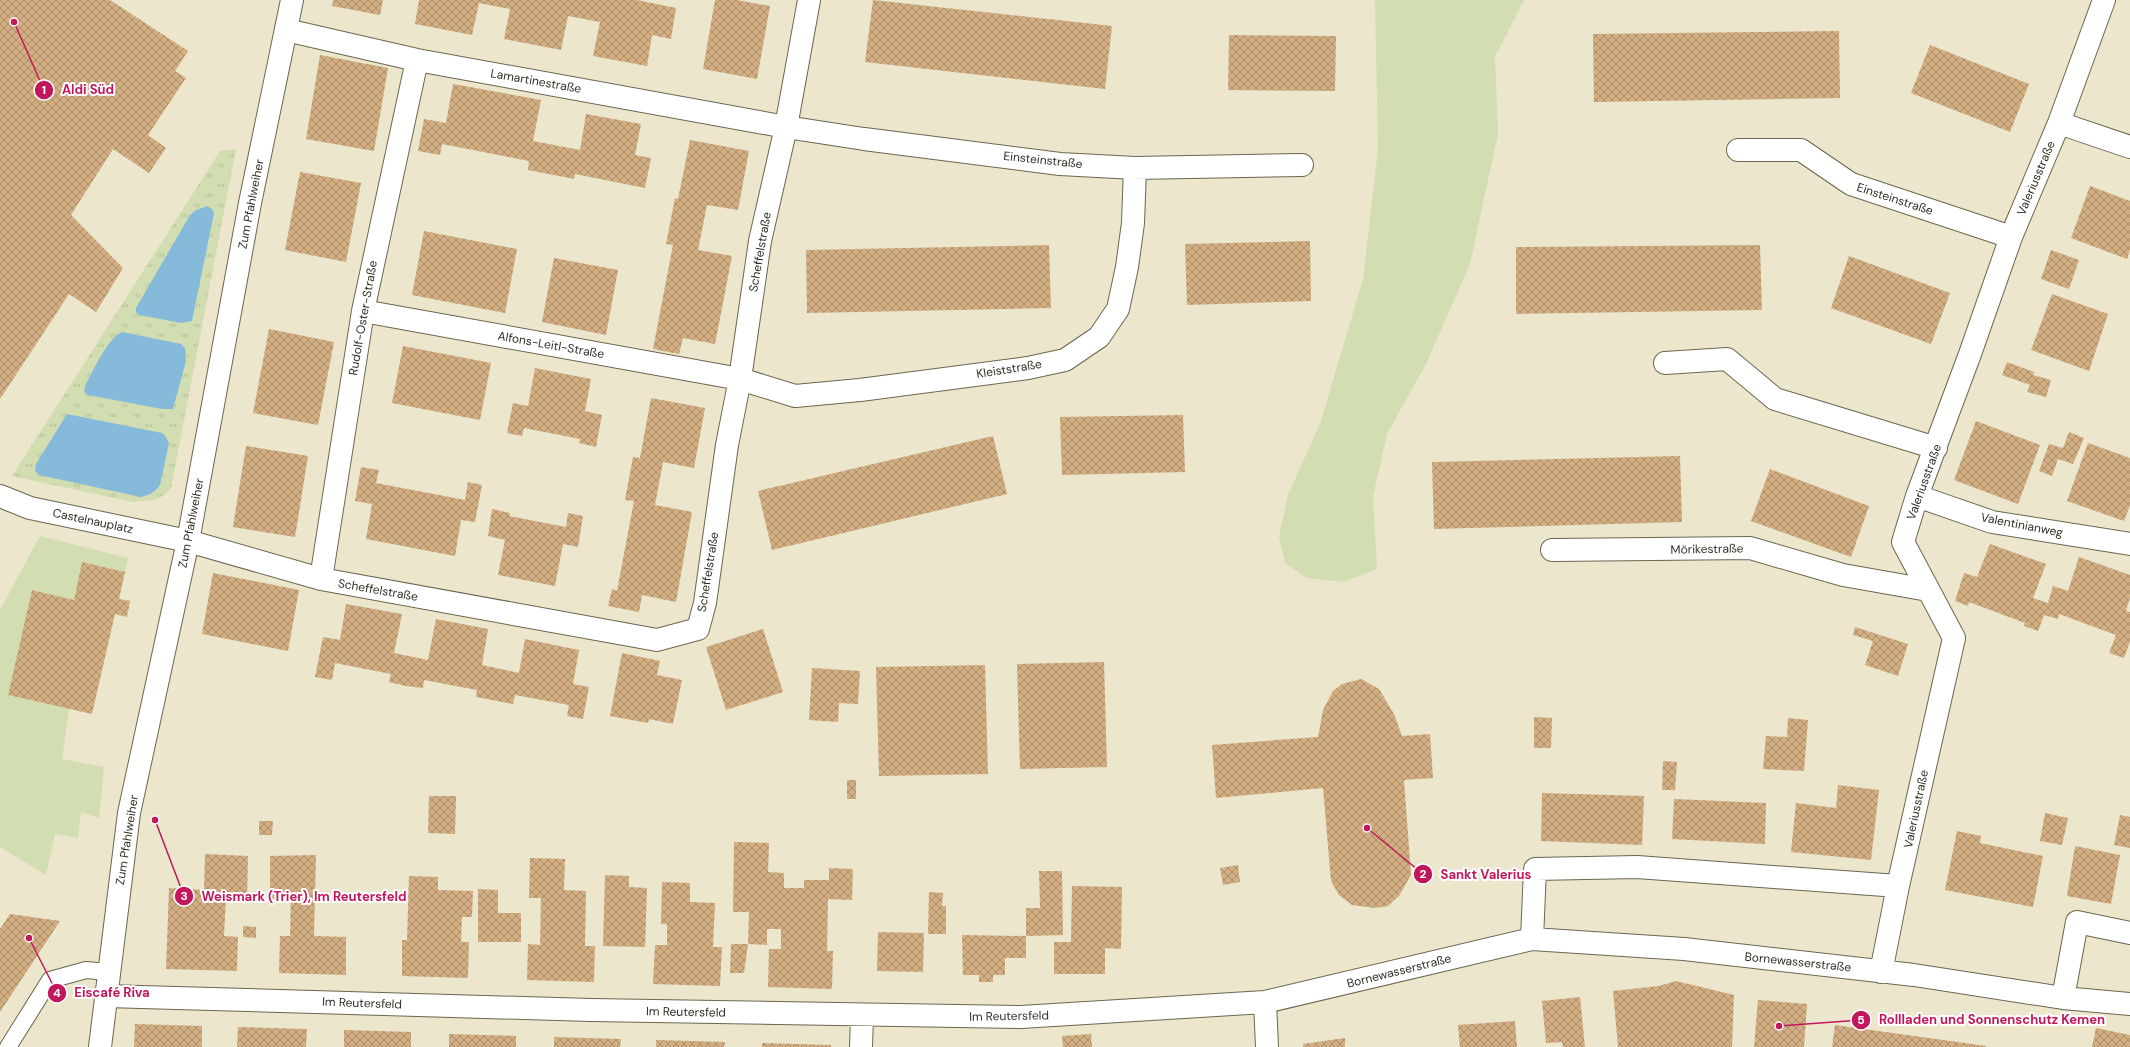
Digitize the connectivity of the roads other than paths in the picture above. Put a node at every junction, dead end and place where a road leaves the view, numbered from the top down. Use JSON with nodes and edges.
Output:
{"nodes":[{"id":1,"x":292,"y":0,"type":"edge"},
{"id":2,"x":809,"y":0,"type":"edge"},
{"id":3,"x":2104,"y":0,"type":"edge"},
{"id":4,"x":286,"y":30,"type":"junction"},
{"id":5,"x":417,"y":60,"type":"junction"},
{"id":6,"x":2059,"y":123,"type":"junction"},
{"id":7,"x":786,"y":127,"type":"junction"},
{"id":8,"x":2130,"y":147,"type":"edge"},
{"id":9,"x":1738,"y":150,"type":"dead end"},
{"id":10,"x":1302,"y":166,"type":"dead end"},
{"id":11,"x":1135,"y":168,"type":"junction"},
{"id":12,"x":2011,"y":237,"type":"junction"},
{"id":13,"x":363,"y":311,"type":"junction"},
{"id":14,"x":1665,"y":363,"type":"dead end"},
{"id":15,"x":740,"y":379,"type":"junction"},
{"id":16,"x":1936,"y":448,"type":"junction"},
{"id":17,"x":0,"y":496,"type":"edge"},
{"id":18,"x":1917,"y":496,"type":"junction"},
{"id":19,"x":188,"y":541,"type":"junction"},
{"id":20,"x":2130,"y":544,"type":"edge"},
{"id":21,"x":1552,"y":550,"type":"dead end"},
{"id":22,"x":321,"y":580,"type":"junction"},
{"id":23,"x":1928,"y":590,"type":"junction"},
{"id":24,"x":1898,"y":886,"type":"junction"},
{"id":25,"x":2130,"y":933,"type":"edge"},
{"id":26,"x":1532,"y":939,"type":"junction"},
{"id":27,"x":109,"y":972,"type":"junction"},
{"id":28,"x":1881,"y":972,"type":"junction"},
{"id":29,"x":106,"y":996,"type":"junction"},
{"id":30,"x":2063,"y":998,"type":"junction"},
{"id":31,"x":1265,"y":1002,"type":"junction"},
{"id":32,"x":2130,"y":1004,"type":"edge"},
{"id":33,"x":862,"y":1016,"type":"junction"},
{"id":34,"x":8,"y":1047,"type":"edge"},
{"id":35,"x":100,"y":1047,"type":"edge"},
{"id":36,"x":861,"y":1047,"type":"edge"},
{"id":37,"x":1267,"y":1047,"type":"edge"}],
"edges":[{"from":1,"to":4,"type":"street","name":"Zum Pfahlweiher"},
{"from":2,"to":7,"type":"street","name":"Scheffelstraße"},
{"from":3,"to":6,"type":"street","name":"Valeriusstraße"},
{"from":4,"to":5,"type":"street","name":"Lamartinestraße"},
{"from":4,"to":19,"type":"street","name":"Zum Pfahlweiher"},
{"from":5,"to":7,"type":"street","name":"Lamartinestraße"},
{"from":5,"to":13,"type":"street","name":"Rudolf-Oster-Straße"},
{"from":6,"to":8,"type":"street"},
{"from":6,"to":12,"type":"street","name":"Valeriusstraße"},
{"from":7,"to":11,"type":"street","name":"Einsteinstraße"},
{"from":7,"to":15,"type":"street","name":"Scheffelstraße"},
{"from":9,"to":12,"type":"street","name":"Einsteinstraße"},
{"from":10,"to":11,"type":"street","name":"Einsteinstraße"},
{"from":11,"to":15,"type":"street","name":"Kleiststraße"},
{"from":12,"to":16,"type":"street","name":"Valeriusstraße"},
{"from":13,"to":15,"type":"street","name":"Alfons-Leitl-Straße"},
{"from":13,"to":22,"type":"street","name":"Rudolf-Oster-Straße"},
{"from":14,"to":16,"type":"street"},
{"from":15,"to":22,"type":"street","name":"Scheffelstraße"},
{"from":16,"to":18,"type":"street","name":"Valeriusstraße"},
{"from":17,"to":19,"type":"street","name":"Castelnauplatz"},
{"from":18,"to":20,"type":"street","name":"Valentinianweg"},
{"from":18,"to":23,"type":"street","name":"Valeriusstraße"},
{"from":19,"to":22,"type":"street","name":"Scheffelstraße"},
{"from":19,"to":27,"type":"street","name":"Zum Pfahlweiher"},
{"from":21,"to":23,"type":"street","name":"Mörikestraße"},
{"from":23,"to":24,"type":"street","name":"Valeriusstraße"},
{"from":24,"to":26,"type":"street"},
{"from":24,"to":28,"type":"street","name":"Valeriusstraße"},
{"from":25,"to":30,"type":"street"},
{"from":26,"to":28,"type":"street","name":"Bornewasserstraße"},
{"from":26,"to":31,"type":"street","name":"Bornewasserstraße"},
{"from":27,"to":29,"type":"street","name":"Zum Pfahlweiher"},
{"from":27,"to":34,"type":"lane"},
{"from":28,"to":30,"type":"street","name":"Bornewasserstraße"},
{"from":29,"to":33,"type":"street","name":"Im Reutersfeld"},
{"from":29,"to":35,"type":"street","name":"Zum Pfahlweiher"},
{"from":30,"to":32,"type":"street","name":"Bornewasserstraße"},
{"from":31,"to":33,"type":"street","name":"Im Reutersfeld"},
{"from":31,"to":37,"type":"street"},
{"from":33,"to":36,"type":"street"}]}
